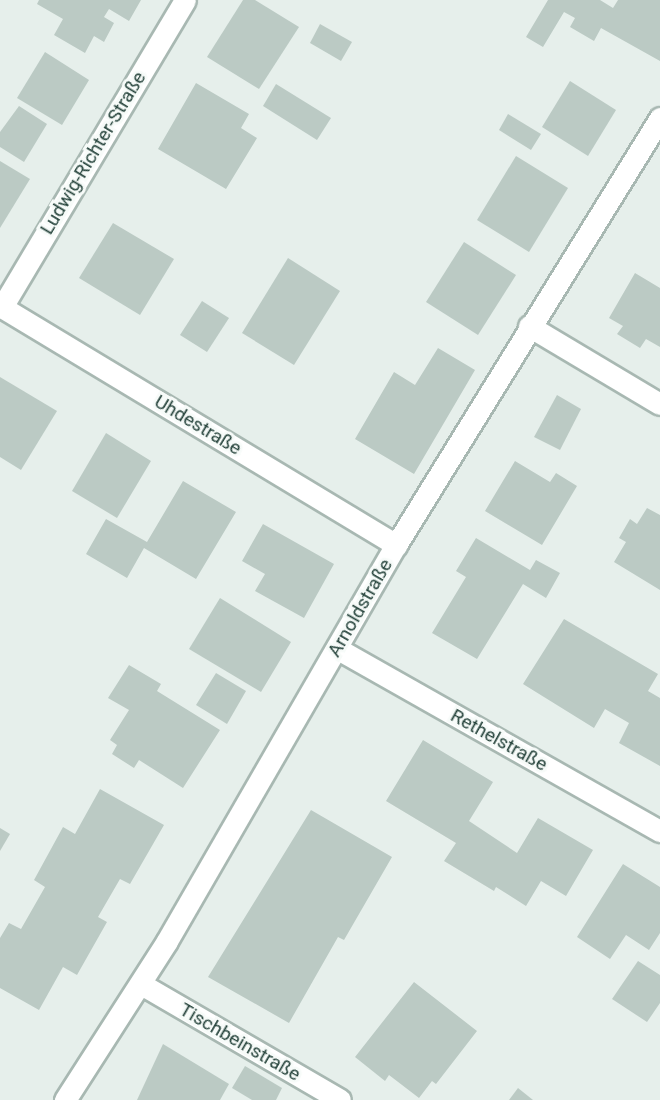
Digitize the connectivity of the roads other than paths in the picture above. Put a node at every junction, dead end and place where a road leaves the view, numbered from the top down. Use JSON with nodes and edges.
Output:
{"nodes":[{"id":1,"x":185,"y":0,"type":"edge"},
{"id":2,"x":660,"y":118,"type":"edge"},
{"id":3,"x":1,"y":306,"type":"edge"},
{"id":4,"x":529,"y":326,"type":"junction"},
{"id":5,"x":660,"y":404,"type":"edge"},
{"id":6,"x":396,"y":545,"type":"junction"},
{"id":7,"x":338,"y":649,"type":"junction"},
{"id":8,"x":660,"y":831,"type":"edge"},
{"id":9,"x":141,"y":984,"type":"junction"},
{"id":10,"x":65,"y":1100,"type":"edge"},
{"id":11,"x":341,"y":1100,"type":"edge"}],
"edges":[{"from":1,"to":3,"type":"street","name":"Ludwig-Richter-Straße"},
{"from":2,"to":4,"type":"street","name":"Arnoldstraße"},
{"from":3,"to":6,"type":"street","name":"Uhdestraße"},
{"from":4,"to":5,"type":"street"},
{"from":4,"to":6,"type":"street","name":"Arnoldstraße"},
{"from":6,"to":7,"type":"street","name":"Arnoldstraße"},
{"from":7,"to":8,"type":"street","name":"Rethelstraße"},
{"from":7,"to":9,"type":"street","name":"Arnoldstraße"},
{"from":9,"to":10,"type":"street","name":"Arnoldstraße"},
{"from":9,"to":11,"type":"street","name":"Tischbeinstraße"}]}
